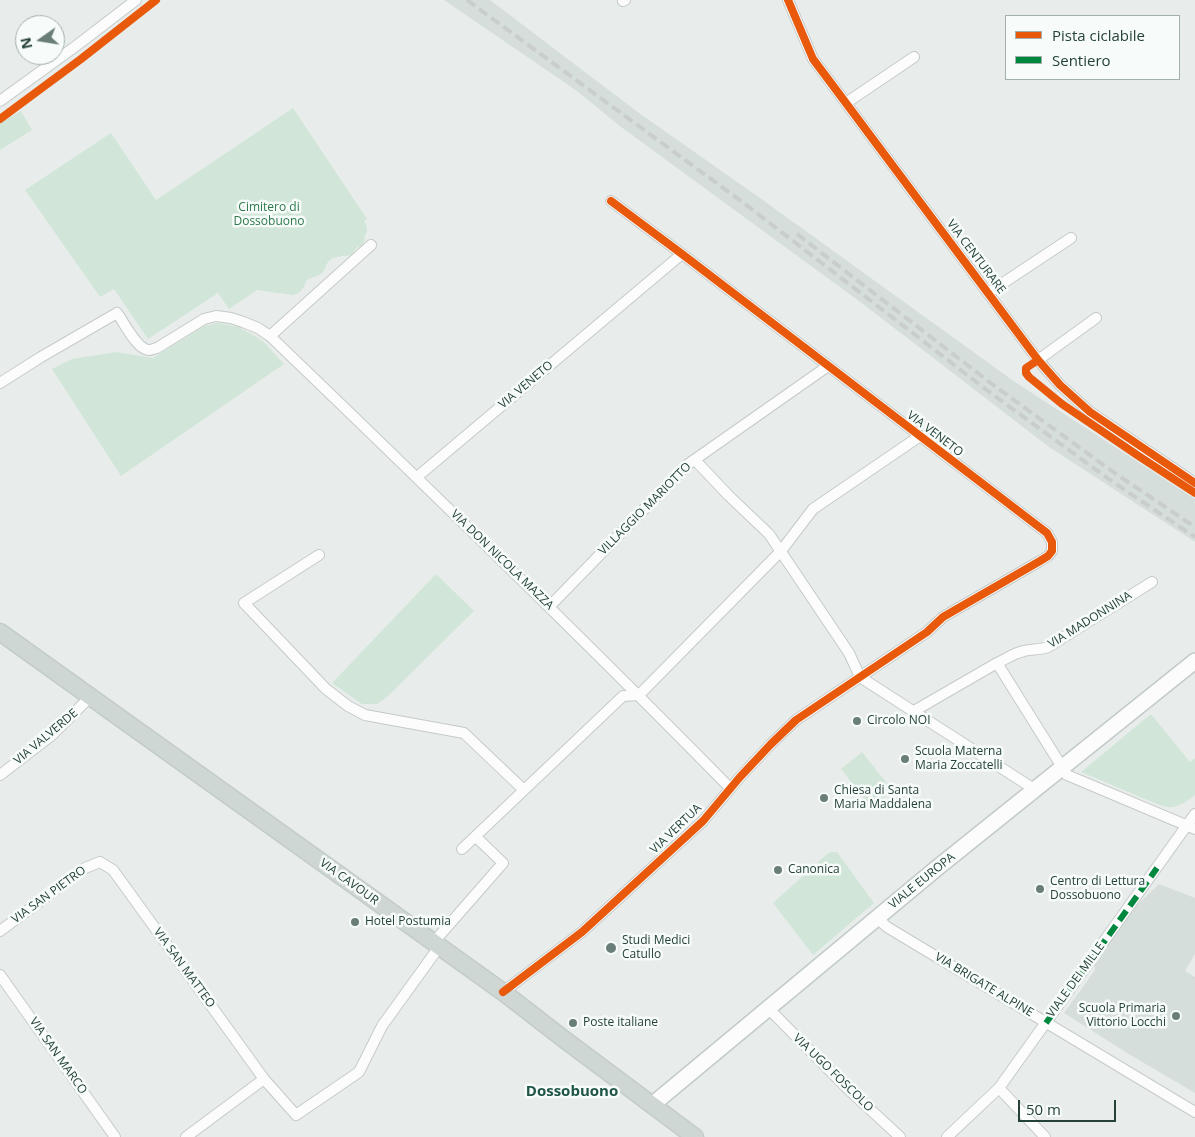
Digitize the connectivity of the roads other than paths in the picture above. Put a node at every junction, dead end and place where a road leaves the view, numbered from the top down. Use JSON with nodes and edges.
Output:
{"nodes":[{"id":1,"x":136,"y":0,"type":"edge"},
{"id":2,"x":788,"y":0,"type":"edge"},
{"id":3,"x":914,"y":57,"type":"dead end"},
{"id":4,"x":0,"y":101,"type":"edge"},
{"id":5,"x":846,"y":103,"type":"junction"},
{"id":6,"x":611,"y":201,"type":"dead end"},
{"id":7,"x":1071,"y":238,"type":"dead end"},
{"id":8,"x":371,"y":244,"type":"dead end"},
{"id":9,"x":682,"y":254,"type":"junction"},
{"id":10,"x":988,"y":293,"type":"junction"},
{"id":11,"x":1096,"y":318,"type":"dead end"},
{"id":12,"x":270,"y":336,"type":"junction"},
{"id":13,"x":1038,"y":360,"type":"junction"},
{"id":14,"x":828,"y":366,"type":"junction"},
{"id":15,"x":0,"y":383,"type":"edge"},
{"id":16,"x":920,"y":436,"type":"junction"},
{"id":17,"x":695,"y":460,"type":"junction"},
{"id":18,"x":417,"y":477,"type":"junction"},
{"id":19,"x":1195,"y":483,"type":"edge"},
{"id":20,"x":781,"y":551,"type":"junction"},
{"id":21,"x":320,"y":555,"type":"dead end"},
{"id":22,"x":1152,"y":582,"type":"dead end"},
{"id":23,"x":549,"y":607,"type":"junction"},
{"id":24,"x":0,"y":632,"type":"edge"},
{"id":25,"x":1195,"y":661,"type":"edge"},
{"id":26,"x":998,"y":663,"type":"junction"},
{"id":27,"x":860,"y":677,"type":"junction"},
{"id":28,"x":639,"y":695,"type":"junction"},
{"id":29,"x":90,"y":698,"type":"junction"},
{"id":30,"x":914,"y":711,"type":"junction"},
{"id":31,"x":1062,"y":767,"type":"junction"},
{"id":32,"x":0,"y":774,"type":"edge"},
{"id":33,"x":730,"y":788,"type":"junction"},
{"id":34,"x":1034,"y":789,"type":"junction"},
{"id":35,"x":524,"y":790,"type":"junction"},
{"id":36,"x":1195,"y":814,"type":"edge"},
{"id":37,"x":1191,"y":827,"type":"edge"},
{"id":38,"x":476,"y":837,"type":"junction"},
{"id":39,"x":462,"y":850,"type":"dead end"},
{"id":40,"x":100,"y":862,"type":"joint"},
{"id":41,"x":877,"y":918,"type":"junction"},
{"id":42,"x":0,"y":931,"type":"edge"},
{"id":43,"x":436,"y":945,"type":"junction"},
{"id":44,"x":0,"y":975,"type":"edge"},
{"id":45,"x":503,"y":992,"type":"junction"},
{"id":46,"x":768,"y":1008,"type":"junction"},
{"id":47,"x":1046,"y":1023,"type":"junction"},
{"id":48,"x":264,"y":1079,"type":"junction"},
{"id":49,"x":999,"y":1088,"type":"junction"},
{"id":50,"x":652,"y":1105,"type":"junction"},
{"id":51,"x":1195,"y":1112,"type":"edge"},
{"id":52,"x":115,"y":1137,"type":"edge"},
{"id":53,"x":186,"y":1137,"type":"edge"},
{"id":54,"x":695,"y":1137,"type":"edge"},
{"id":55,"x":900,"y":1137,"type":"edge"},
{"id":56,"x":947,"y":1137,"type":"edge"},
{"id":57,"x":1045,"y":1137,"type":"edge"}],
"edges":[{"from":1,"to":4,"type":"street"},
{"from":2,"to":5,"type":"street","name":"VIA CENTURARE"},
{"from":3,"to":5,"type":"street"},
{"from":5,"to":10,"type":"street","name":"VIA CENTURARE"},
{"from":6,"to":9,"type":"street","name":"VIA VENETO"},
{"from":7,"to":10,"type":"street","name":"VIA CENTURARE"},
{"from":8,"to":12,"type":"street"},
{"from":9,"to":14,"type":"street","name":"VIA VENETO"},
{"from":9,"to":18,"type":"street","name":"VIA VENETO"},
{"from":10,"to":13,"type":"street","name":"VIA CENTURARE"},
{"from":11,"to":13,"type":"street"},
{"from":12,"to":15,"type":"street","name":"VIA DON NICOLA MAZZA"},
{"from":12,"to":18,"type":"street","name":"VIA DON NICOLA MAZZA"},
{"from":13,"to":19,"type":"street","name":"VIA CENTURARE"},
{"from":14,"to":16,"type":"street","name":"VIA VENETO"},
{"from":14,"to":17,"type":"street"},
{"from":16,"to":20,"type":"street"},
{"from":16,"to":27,"type":"street","name":"VIA VENETO"},
{"from":17,"to":20,"type":"street","name":"VILLAGGIO MARIOTTO"},
{"from":17,"to":23,"type":"street","name":"VILLAGGIO MARIOTTO"},
{"from":18,"to":23,"type":"street","name":"VIA DON NICOLA MAZZA"},
{"from":20,"to":27,"type":"street","name":"VILLAGGIO MARIOTTO"},
{"from":20,"to":28,"type":"street"},
{"from":21,"to":35,"type":"street"},
{"from":22,"to":26,"type":"street","name":"VIA MADONNINA"},
{"from":23,"to":28,"type":"street","name":"VIA DON NICOLA MAZZA"},
{"from":24,"to":29,"type":"main road","name":"VIA CAVOUR"},
{"from":25,"to":31,"type":"street","name":"VIALE EUROPA"},
{"from":26,"to":30,"type":"street","name":"VIA MADONNINA"},
{"from":26,"to":31,"type":"street"},
{"from":27,"to":30,"type":"street"},
{"from":27,"to":33,"type":"street","name":"VIA VERTUA"},
{"from":28,"to":33,"type":"street","name":"VIA DON NICOLA MAZZA"},
{"from":28,"to":35,"type":"street"},
{"from":29,"to":32,"type":"street","name":"VIA VALVERDE"},
{"from":29,"to":43,"type":"main road","name":"VIA CAVOUR"},
{"from":30,"to":34,"type":"street"},
{"from":31,"to":34,"type":"street","name":"VIALE EUROPA"},
{"from":31,"to":37,"type":"street"},
{"from":33,"to":45,"type":"street","name":"VIA VERTUA"},
{"from":34,"to":41,"type":"street","name":"VIALE EUROPA"},
{"from":35,"to":38,"type":"street"},
{"from":36,"to":37,"type":"street","name":"VIALE DEI MILLE"},
{"from":37,"to":47,"type":"street","name":"VIALE DEI MILLE"},
{"from":38,"to":39,"type":"street"},
{"from":38,"to":43,"type":"street"},
{"from":40,"to":42,"type":"street","name":"VIA SAN PIETRO"},
{"from":40,"to":48,"type":"street","name":"VIA SAN MATTEO"},
{"from":41,"to":46,"type":"street","name":"VIALE EUROPA"},
{"from":41,"to":47,"type":"street","name":"VIA BRIGATE ALPINE"},
{"from":43,"to":45,"type":"main road","name":"VIA CAVOUR"},
{"from":43,"to":48,"type":"street","name":"VIA SAN MATTEO"},
{"from":44,"to":52,"type":"street","name":"VIA SAN MARCO"},
{"from":45,"to":50,"type":"main road","name":"VIA CAVOUR"},
{"from":46,"to":50,"type":"street","name":"VIALE EUROPA"},
{"from":46,"to":55,"type":"street","name":"VIA UGO FOSCOLO"},
{"from":47,"to":49,"type":"street","name":"VIALE DEI MILLE"},
{"from":47,"to":51,"type":"street","name":"VIA BRIGATE ALPINE"},
{"from":48,"to":53,"type":"street"},
{"from":49,"to":56,"type":"street","name":"VIALE DEI MILLE"},
{"from":49,"to":57,"type":"street"},
{"from":50,"to":54,"type":"main road","name":"VIA CAVOUR"}]}
